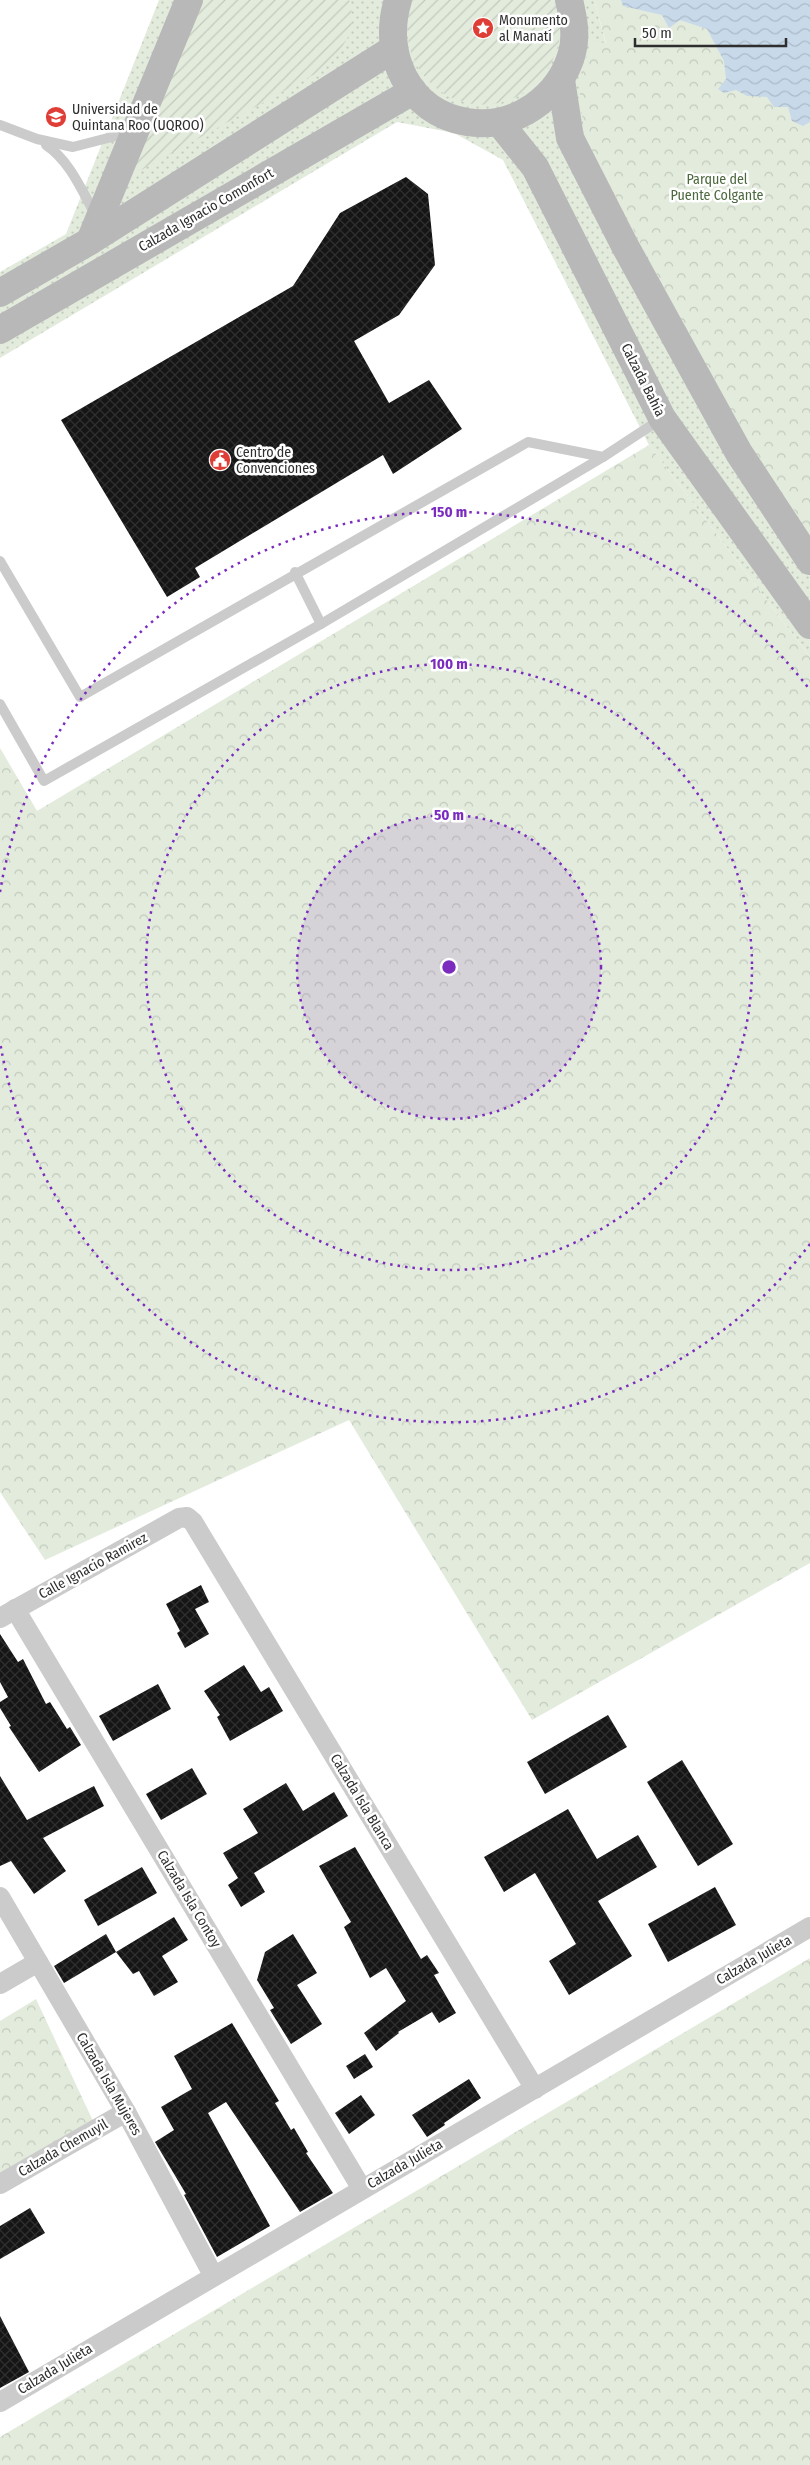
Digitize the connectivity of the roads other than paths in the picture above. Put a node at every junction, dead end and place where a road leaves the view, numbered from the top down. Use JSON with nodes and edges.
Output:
{"nodes":[{"id":1,"x":189,"y":0,"type":"edge"},
{"id":2,"x":398,"y":0,"type":"edge"},
{"id":3,"x":569,"y":0,"type":"edge"},
{"id":4,"x":393,"y":48,"type":"junction"},
{"id":5,"x":561,"y":80,"type":"junction"},
{"id":6,"x":413,"y":91,"type":"junction"},
{"id":7,"x":499,"y":122,"type":"junction"},
{"id":8,"x":0,"y":125,"type":"edge"},
{"id":9,"x":138,"y":129,"type":"junction"},
{"id":10,"x":37,"y":139,"type":"junction"},
{"id":11,"x":95,"y":231,"type":"junction"},
{"id":12,"x":0,"y":293,"type":"edge"},
{"id":13,"x":0,"y":330,"type":"edge"},
{"id":14,"x":662,"y":418,"type":"junction"},
{"id":15,"x":603,"y":458,"type":"junction"},
{"id":16,"x":0,"y":560,"type":"edge"},
{"id":17,"x":810,"y":561,"type":"edge"},
{"id":18,"x":295,"y":572,"type":"junction"},
{"id":19,"x":321,"y":624,"type":"junction"},
{"id":20,"x":810,"y":625,"type":"edge"},
{"id":21,"x":0,"y":704,"type":"edge"},
{"id":22,"x":187,"y":1517,"type":"joint"},
{"id":23,"x":8,"y":1613,"type":"edge"},
{"id":24,"x":0,"y":1896,"type":"edge"},
{"id":25,"x":810,"y":1927,"type":"edge"},
{"id":26,"x":38,"y":1962,"type":"junction"},
{"id":27,"x":0,"y":1984,"type":"edge"},
{"id":28,"x":535,"y":2088,"type":"junction"},
{"id":29,"x":126,"y":2112,"type":"junction"},
{"id":30,"x":0,"y":2184,"type":"edge"},
{"id":31,"x":362,"y":2189,"type":"junction"},
{"id":32,"x":213,"y":2275,"type":"junction"},
{"id":33,"x":0,"y":2402,"type":"edge"}],
"edges":[{"from":1,"to":9,"type":"main road"},
{"from":2,"to":4,"type":"main road"},
{"from":3,"to":5,"type":"main road"},
{"from":4,"to":6,"type":"main road"},
{"from":4,"to":11,"type":"main road"},
{"from":5,"to":7,"type":"main road"},
{"from":5,"to":17,"type":"main road"},
{"from":6,"to":7,"type":"main road"},
{"from":6,"to":13,"type":"main road","name":"Calzada Ignacio Comonfort"},
{"from":7,"to":14,"type":"main road","name":"Calzada Bahía"},
{"from":8,"to":10,"type":"lane"},
{"from":9,"to":10,"type":"lane"},
{"from":9,"to":11,"type":"main road"},
{"from":10,"to":11,"type":"lane"},
{"from":11,"to":12,"type":"main road"},
{"from":14,"to":15,"type":"lane"},
{"from":14,"to":20,"type":"main road","name":"Calzada Bahía"},
{"from":15,"to":18,"type":"lane"},
{"from":15,"to":19,"type":"lane"},
{"from":16,"to":18,"type":"lane"},
{"from":18,"to":19,"type":"lane"},
{"from":19,"to":21,"type":"lane"},
{"from":22,"to":23,"type":"street","name":"Calle Ignacio Ramirez"},
{"from":22,"to":28,"type":"street","name":"Calzada Isla Blanca"},
{"from":23,"to":31,"type":"street","name":"Calzada Isla Contoy"},
{"from":24,"to":26,"type":"street","name":"Calzada Isla Mujeres"},
{"from":25,"to":28,"type":"street","name":"Calzada Julieta"},
{"from":26,"to":27,"type":"street"},
{"from":26,"to":29,"type":"street","name":"Calzada Isla Mujeres"},
{"from":28,"to":31,"type":"street","name":"Calzada Julieta"},
{"from":29,"to":30,"type":"street","name":"Calzada Chemuyil"},
{"from":29,"to":32,"type":"street","name":"Calzada Isla Mujeres"},
{"from":31,"to":32,"type":"street","name":"Calzada Julieta"},
{"from":32,"to":33,"type":"street","name":"Calzada Julieta"}]}
